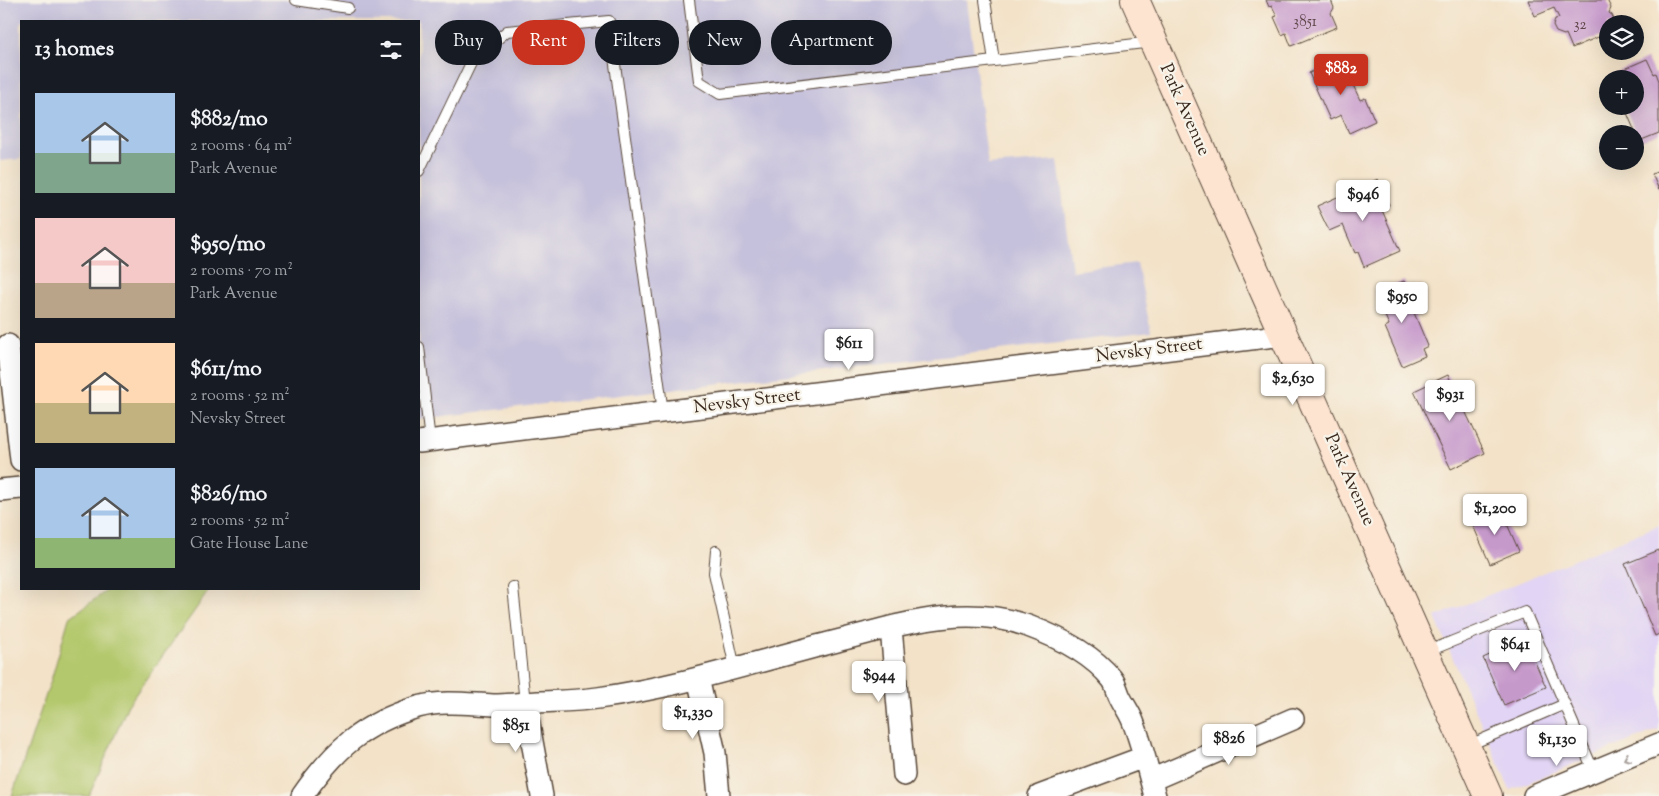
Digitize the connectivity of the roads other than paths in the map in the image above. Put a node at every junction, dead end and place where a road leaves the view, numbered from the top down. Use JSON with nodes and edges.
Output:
{"nodes":[{"id":1,"x":296,"y":0,"type":"edge"},
{"id":2,"x":689,"y":0,"type":"edge"},
{"id":3,"x":985,"y":0,"type":"edge"},
{"id":4,"x":1135,"y":0,"type":"edge"},
{"id":5,"x":348,"y":8,"type":"dead end"},
{"id":6,"x":1154,"y":42,"type":"junction"},
{"id":7,"x":994,"y":61,"type":"junction"},
{"id":8,"x":420,"y":169,"type":"edge"},
{"id":9,"x":1284,"y":335,"type":"junction"},
{"id":10,"x":8,"y":345,"type":"dead end"},
{"id":11,"x":420,"y":366,"type":"edge"},
{"id":12,"x":663,"y":412,"type":"junction"},
{"id":13,"x":424,"y":442,"type":"edge"},
{"id":14,"x":20,"y":451,"type":"edge"},
{"id":15,"x":20,"y":488,"type":"edge"},
{"id":16,"x":0,"y":490,"type":"edge"},
{"id":17,"x":716,"y":551,"type":"dead end"},
{"id":18,"x":513,"y":587,"type":"dead end"},
{"id":19,"x":891,"y":628,"type":"junction"},
{"id":20,"x":1425,"y":653,"type":"junction"},
{"id":21,"x":735,"y":668,"type":"junction"},
{"id":22,"x":698,"y":678,"type":"junction"},
{"id":23,"x":525,"y":703,"type":"junction"},
{"id":24,"x":1565,"y":704,"type":"junction"},
{"id":25,"x":1293,"y":720,"type":"dead end"},
{"id":26,"x":1659,"y":744,"type":"edge"},
{"id":27,"x":1466,"y":747,"type":"junction"},
{"id":28,"x":1144,"y":757,"type":"junction"},
{"id":29,"x":1594,"y":772,"type":"junction"},
{"id":30,"x":904,"y":774,"type":"dead end"},
{"id":31,"x":1153,"y":788,"type":"edge"},
{"id":32,"x":302,"y":796,"type":"edge"},
{"id":33,"x":542,"y":796,"type":"edge"},
{"id":34,"x":719,"y":796,"type":"edge"},
{"id":35,"x":1039,"y":796,"type":"edge"},
{"id":36,"x":1488,"y":796,"type":"edge"},
{"id":37,"x":1534,"y":796,"type":"edge"}],
"edges":[{"from":1,"to":5,"type":"lane"},
{"from":2,"to":7,"type":"lane"},
{"from":3,"to":7,"type":"lane"},
{"from":4,"to":6,"type":"street","name":"Park Avenue"},
{"from":6,"to":7,"type":"lane"},
{"from":6,"to":9,"type":"street","name":"Park Avenue"},
{"from":8,"to":12,"type":"lane"},
{"from":9,"to":12,"type":"street","name":"Nevsky Street"},
{"from":9,"to":20,"type":"street","name":"Park Avenue"},
{"from":10,"to":14,"type":"street"},
{"from":11,"to":13,"type":"lane"},
{"from":12,"to":13,"type":"street","name":"Nevsky Street"},
{"from":15,"to":16,"type":"street"},
{"from":17,"to":21,"type":"lane"},
{"from":18,"to":23,"type":"lane"},
{"from":19,"to":21,"type":"street"},
{"from":19,"to":28,"type":"street"},
{"from":19,"to":30,"type":"street"},
{"from":20,"to":24,"type":"lane"},
{"from":20,"to":27,"type":"street","name":"Park Avenue"},
{"from":21,"to":22,"type":"street"},
{"from":22,"to":23,"type":"street"},
{"from":22,"to":34,"type":"street"},
{"from":23,"to":32,"type":"street"},
{"from":23,"to":33,"type":"street"},
{"from":24,"to":27,"type":"lane"},
{"from":24,"to":29,"type":"lane"},
{"from":25,"to":31,"type":"street"},
{"from":26,"to":29,"type":"street","one_way":true},
{"from":27,"to":36,"type":"street","name":"Park Avenue"},
{"from":28,"to":31,"type":"street"},
{"from":28,"to":35,"type":"street"},
{"from":29,"to":37,"type":"street"}]}
